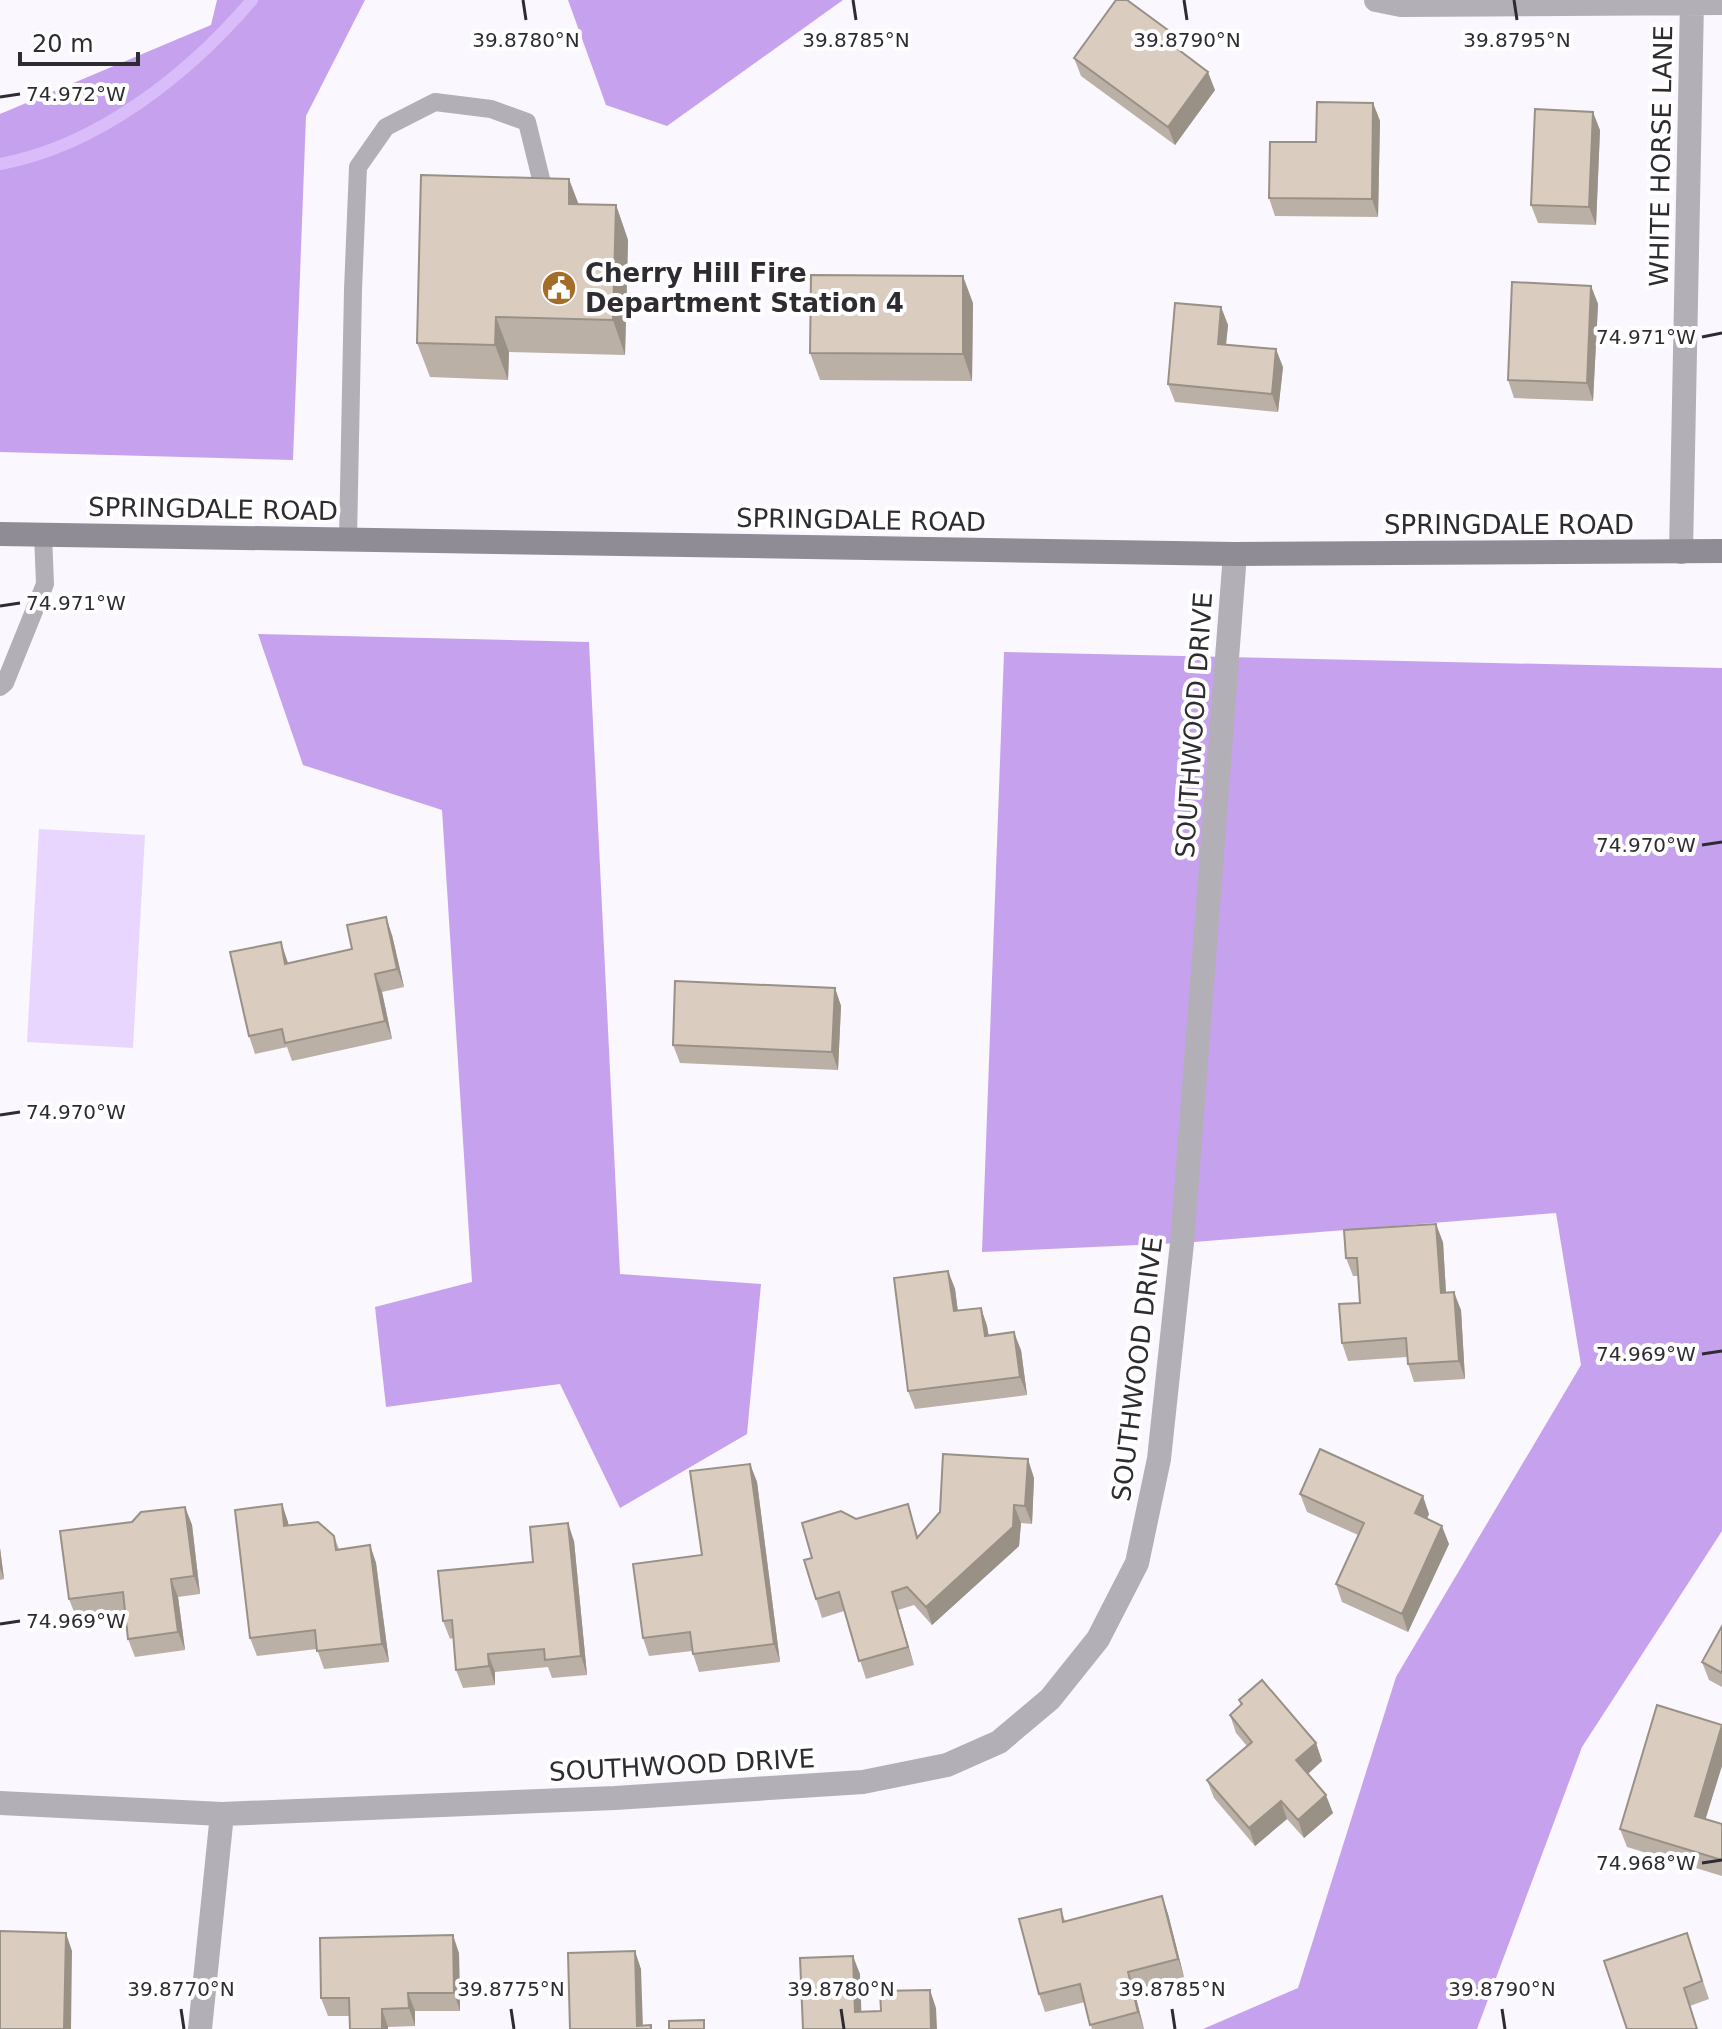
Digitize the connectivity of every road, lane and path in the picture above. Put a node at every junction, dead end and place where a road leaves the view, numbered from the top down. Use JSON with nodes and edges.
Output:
{"nodes":[{"id":1,"x":1376,"y":0,"type":"edge"},
{"id":2,"x":1692,"y":2,"type":"junction"},
{"id":3,"x":1722,"y":3,"type":"edge"},
{"id":4,"x":542,"y":183,"type":"edge"},
{"id":5,"x":0,"y":534,"type":"edge"},
{"id":6,"x":43,"y":535,"type":"junction"},
{"id":7,"x":348,"y":539,"type":"junction"},
{"id":8,"x":1722,"y":551,"type":"edge"},
{"id":9,"x":1681,"y":552,"type":"junction"},
{"id":10,"x":1235,"y":554,"type":"junction"},
{"id":11,"x":0,"y":687,"type":"edge"},
{"id":12,"x":0,"y":1803,"type":"edge"},
{"id":13,"x":222,"y":1814,"type":"junction"},
{"id":14,"x":200,"y":2029,"type":"edge"}],
"edges":[{"from":1,"to":2,"type":"street"},
{"from":2,"to":3,"type":"street"},
{"from":2,"to":9,"type":"street","name":"WHITE HORSE LANE"},
{"from":4,"to":7,"type":"lane"},
{"from":5,"to":6,"type":"main road","name":"SPRINGDALE ROAD"},
{"from":6,"to":7,"type":"main road","name":"SPRINGDALE ROAD"},
{"from":6,"to":11,"type":"lane"},
{"from":7,"to":10,"type":"main road","name":"SPRINGDALE ROAD"},
{"from":8,"to":9,"type":"main road","name":"SPRINGDALE ROAD"},
{"from":9,"to":10,"type":"main road","name":"SPRINGDALE ROAD"},
{"from":10,"to":13,"type":"street","name":"SOUTHWOOD DRIVE"},
{"from":12,"to":13,"type":"street","name":"SOUTHWOOD DRIVE"},
{"from":13,"to":14,"type":"street"}]}
